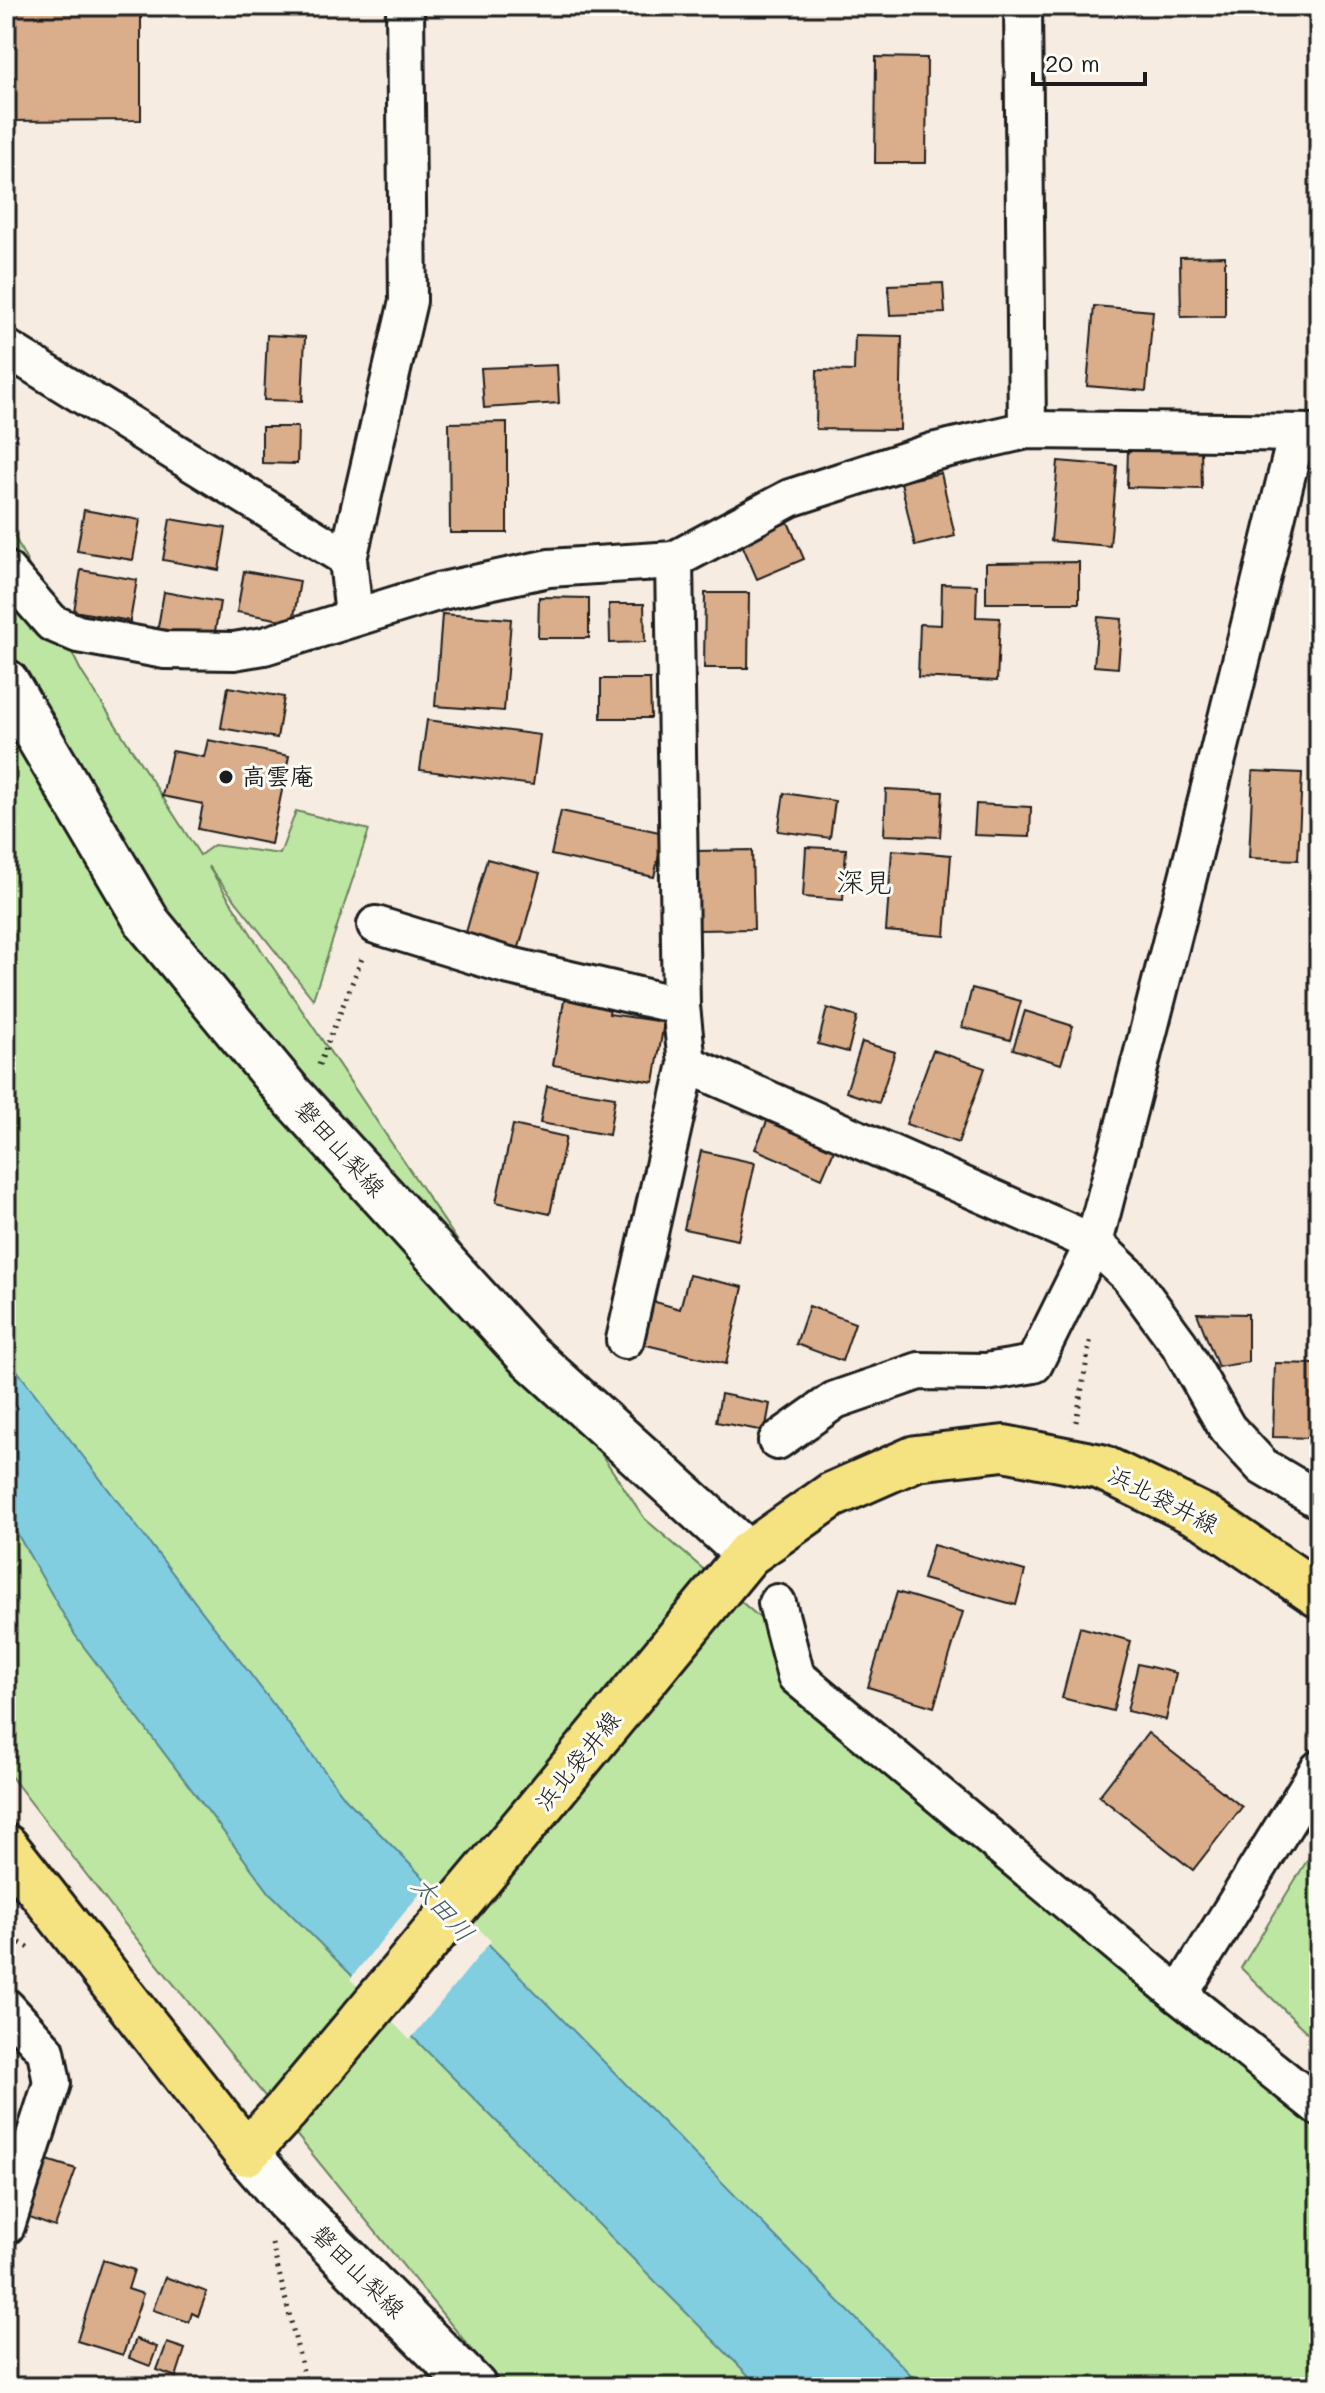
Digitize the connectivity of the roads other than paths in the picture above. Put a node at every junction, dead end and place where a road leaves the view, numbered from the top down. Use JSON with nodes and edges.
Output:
{"nodes":[{"id":1,"x":405,"y":6,"type":"edge"},
{"id":2,"x":1023,"y":6,"type":"edge"},
{"id":3,"x":6,"y":348,"type":"edge"},
{"id":4,"x":1027,"y":430,"type":"junction"},
{"id":5,"x":1308,"y":433,"type":"edge"},
{"id":6,"x":348,"y":559,"type":"junction"},
{"id":7,"x":674,"y":560,"type":"junction"},
{"id":8,"x":6,"y":570,"type":"edge"},
{"id":9,"x":354,"y":617,"type":"junction"},
{"id":10,"x":6,"y":682,"type":"edge"},
{"id":11,"x":376,"y":925,"type":"road end"},
{"id":12,"x":681,"y":1006,"type":"junction"},
{"id":13,"x":687,"y":1064,"type":"junction"},
{"id":14,"x":1094,"y":1243,"type":"junction"},
{"id":15,"x":625,"y":1340,"type":"dead end"},
{"id":16,"x":777,"y":1441,"type":"dead end"},
{"id":17,"x":1319,"y":1500,"type":"edge"},
{"id":18,"x":748,"y":1554,"type":"junction"},
{"id":19,"x":1319,"y":1595,"type":"edge"},
{"id":20,"x":777,"y":1603,"type":"dead end"},
{"id":21,"x":1319,"y":1769,"type":"edge"},
{"id":22,"x":6,"y":1847,"type":"edge"},
{"id":23,"x":1179,"y":1995,"type":"junction"},
{"id":24,"x":6,"y":2007,"type":"edge"},
{"id":25,"x":1319,"y":2107,"type":"edge"},
{"id":26,"x":246,"y":2153,"type":"junction"},
{"id":27,"x":6,"y":2226,"type":"edge"},
{"id":28,"x":474,"y":2387,"type":"edge"}],
"edges":[{"from":1,"to":6,"type":"street"},
{"from":2,"to":4,"type":"street"},
{"from":3,"to":6,"type":"street"},
{"from":4,"to":5,"type":"street"},
{"from":4,"to":7,"type":"street"},
{"from":5,"to":14,"type":"street"},
{"from":6,"to":9,"type":"street"},
{"from":7,"to":9,"type":"street"},
{"from":7,"to":12,"type":"street"},
{"from":8,"to":9,"type":"street"},
{"from":10,"to":18,"type":"main road","name":"磐田山梨線"},
{"from":11,"to":12,"type":"street"},
{"from":12,"to":13,"type":"street"},
{"from":13,"to":14,"type":"street"},
{"from":13,"to":15,"type":"street"},
{"from":14,"to":16,"type":"street"},
{"from":14,"to":17,"type":"street"},
{"from":18,"to":19,"type":"main road","name":"浜北袋井線"},
{"from":18,"to":26,"type":"main road","name":"浜北袋井線"},
{"from":20,"to":23,"type":"street"},
{"from":21,"to":23,"type":"street"},
{"from":22,"to":26,"type":"main road"},
{"from":23,"to":25,"type":"street"},
{"from":24,"to":27,"type":"street"},
{"from":26,"to":28,"type":"main road","name":"磐田山梨線"}]}
